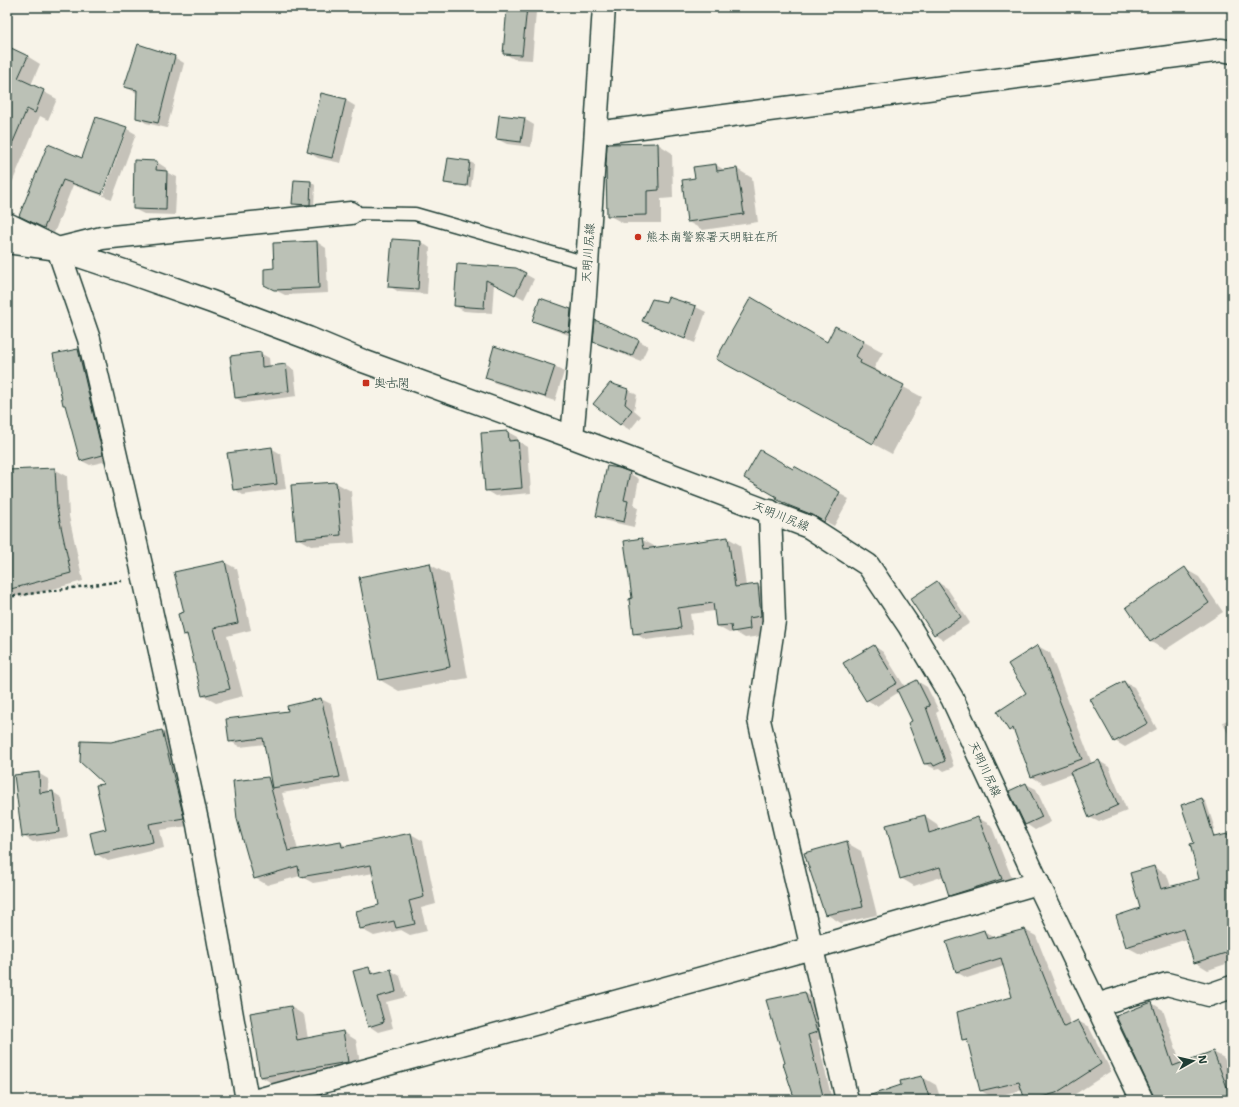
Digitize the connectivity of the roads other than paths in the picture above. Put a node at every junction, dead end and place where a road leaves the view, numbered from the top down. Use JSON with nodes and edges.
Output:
{"nodes":[{"id":1,"x":604,"y":7,"type":"edge"},
{"id":2,"x":1232,"y":52,"type":"edge"},
{"id":3,"x":596,"y":133,"type":"junction"},
{"id":4,"x":351,"y":213,"type":"joint"},
{"id":5,"x":7,"y":224,"type":"edge"},
{"id":6,"x":7,"y":242,"type":"edge"},
{"id":7,"x":58,"y":249,"type":"junction"},
{"id":8,"x":587,"y":263,"type":"junction"},
{"id":9,"x":572,"y":438,"type":"junction"},
{"id":10,"x":770,"y":511,"type":"junction"},
{"id":11,"x":1038,"y":883,"type":"junction"},
{"id":12,"x":812,"y":948,"type":"junction"},
{"id":13,"x":1232,"y":987,"type":"edge"},
{"id":14,"x":1096,"y":1005,"type":"junction"},
{"id":15,"x":247,"y":1100,"type":"edge"},
{"id":16,"x":257,"y":1100,"type":"edge"},
{"id":17,"x":847,"y":1100,"type":"edge"},
{"id":18,"x":1142,"y":1100,"type":"edge"}],
"edges":[{"from":1,"to":3,"type":"street","name":"天明川尻線"},
{"from":2,"to":3,"type":"street"},
{"from":3,"to":8,"type":"street","name":"天明川尻線"},
{"from":4,"to":7,"type":"street"},
{"from":4,"to":8,"type":"lane"},
{"from":5,"to":7,"type":"street"},
{"from":6,"to":7,"type":"street"},
{"from":7,"to":9,"type":"street"},
{"from":7,"to":15,"type":"street"},
{"from":8,"to":9,"type":"street","name":"天明川尻線"},
{"from":9,"to":10,"type":"street","name":"天明川尻線"},
{"from":10,"to":11,"type":"street","name":"天明川尻線"},
{"from":10,"to":12,"type":"street"},
{"from":11,"to":12,"type":"street"},
{"from":11,"to":14,"type":"street","name":"天明川尻線"},
{"from":12,"to":16,"type":"street"},
{"from":12,"to":17,"type":"street"},
{"from":13,"to":14,"type":"street"},
{"from":14,"to":18,"type":"street","name":"天明川尻線"}]}
